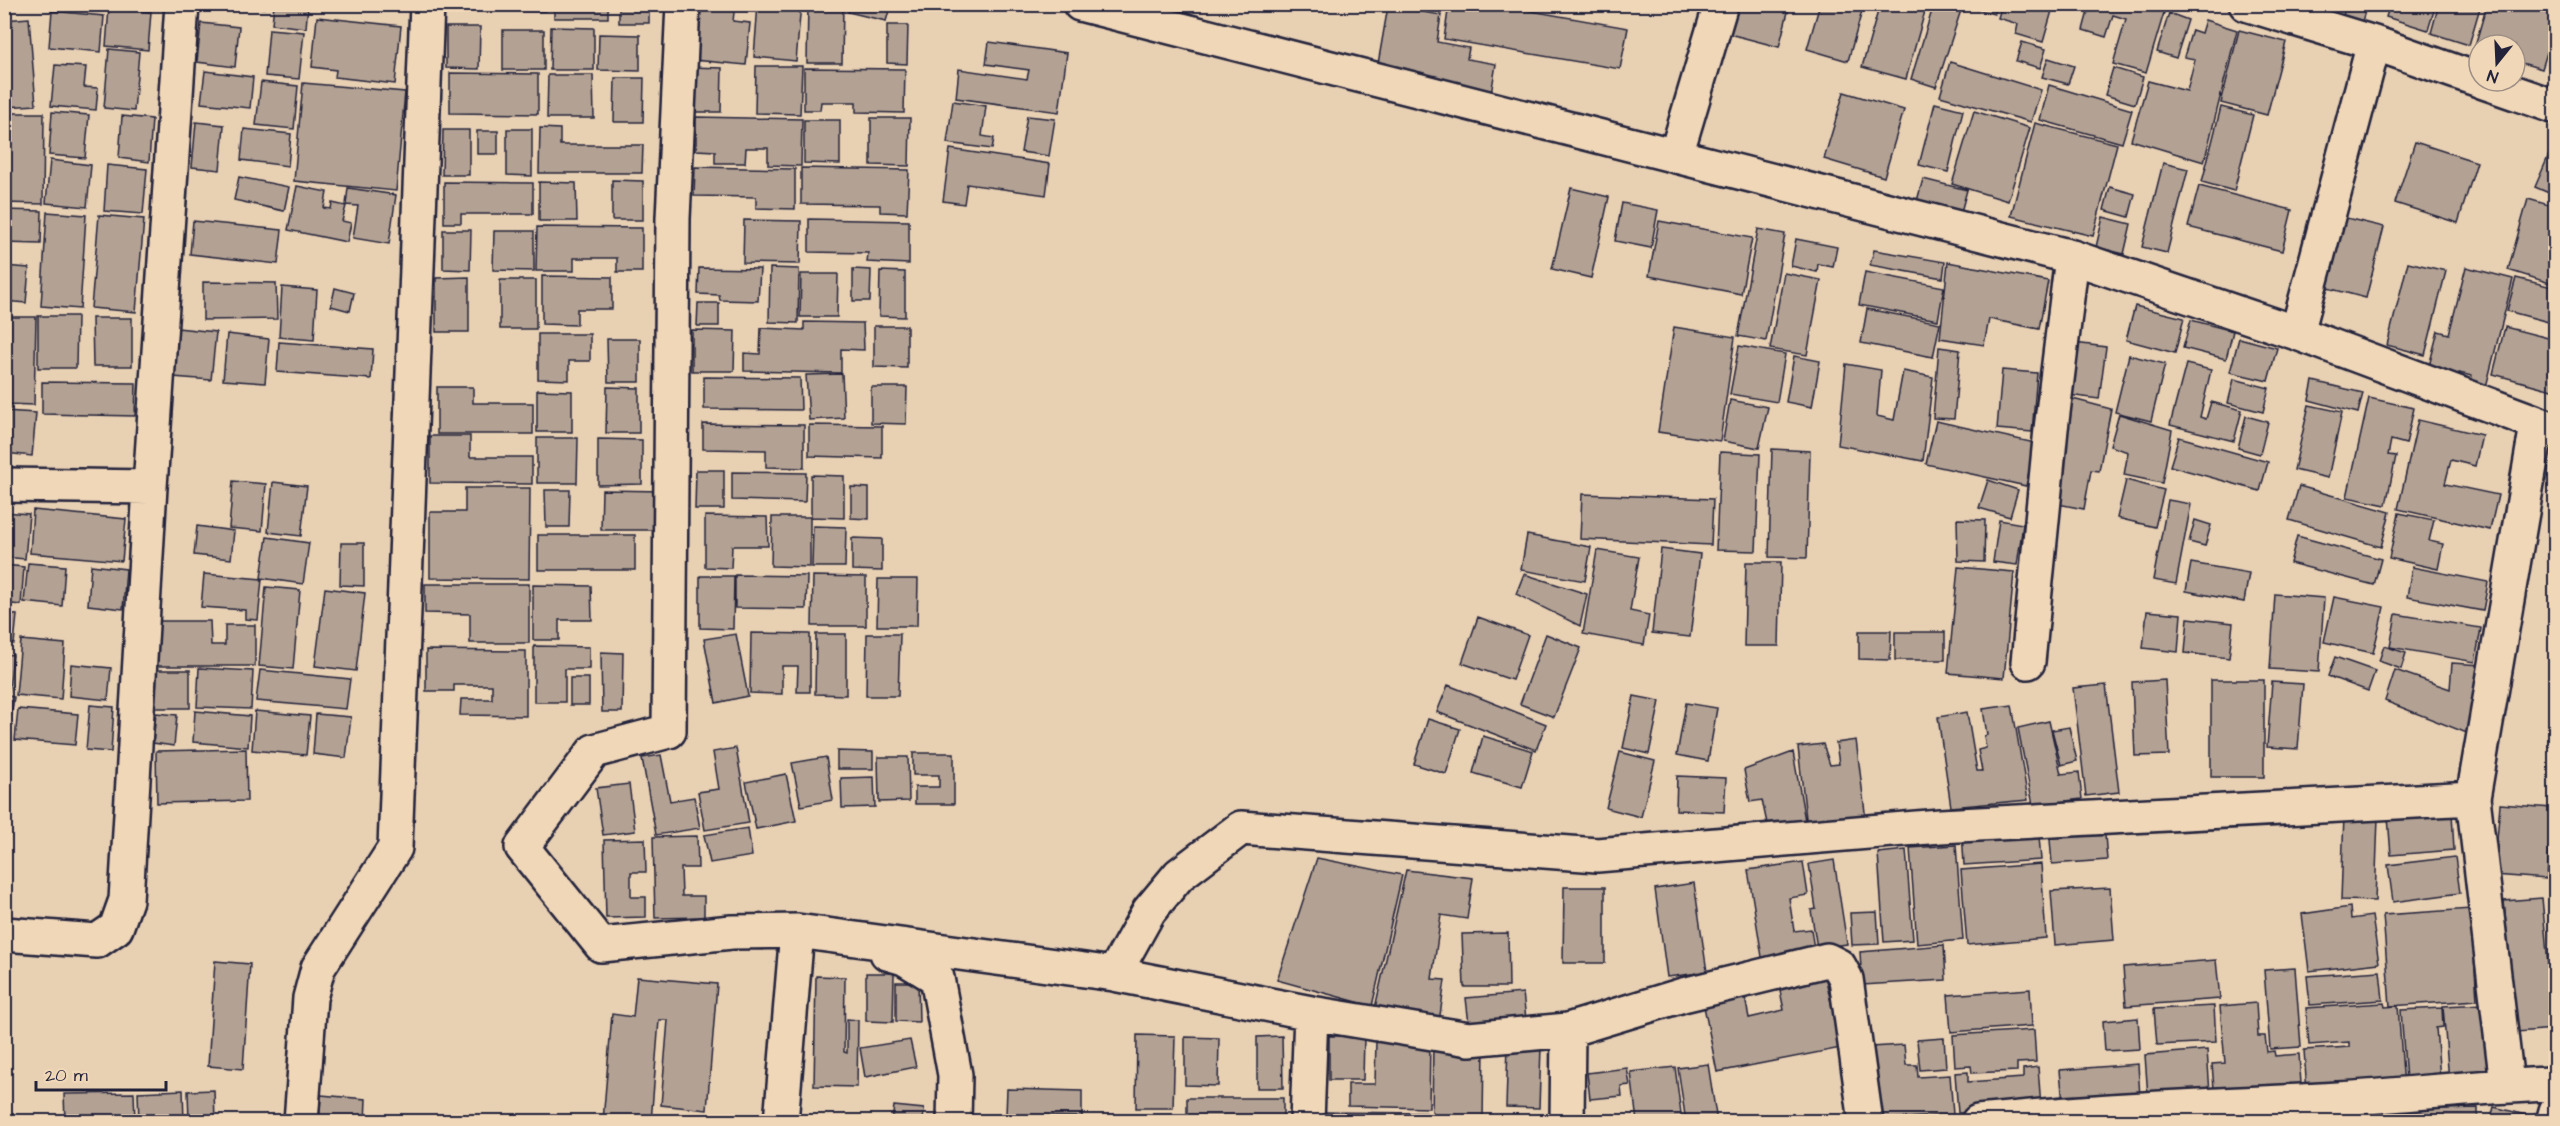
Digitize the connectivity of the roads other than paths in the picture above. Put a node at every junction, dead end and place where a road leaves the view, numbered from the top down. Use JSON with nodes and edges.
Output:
{"nodes":[{"id":1,"x":182,"y":4,"type":"edge"},
{"id":2,"x":427,"y":4,"type":"edge"},
{"id":3,"x":683,"y":4,"type":"edge"},
{"id":4,"x":1080,"y":4,"type":"edge"},
{"id":5,"x":1721,"y":4,"type":"edge"},
{"id":6,"x":2246,"y":4,"type":"edge"},
{"id":7,"x":2374,"y":44,"type":"junction"},
{"id":8,"x":2467,"y":76,"type":"edge"},
{"id":9,"x":2515,"y":93,"type":"edge"},
{"id":10,"x":2556,"y":107,"type":"edge"},
{"id":11,"x":1676,"y":155,"type":"junction"},
{"id":12,"x":2072,"y":257,"type":"junction"},
{"id":13,"x":2297,"y":333,"type":"junction"},
{"id":14,"x":2546,"y":427,"type":"edge"},
{"id":15,"x":4,"y":485,"type":"edge"},
{"id":16,"x":150,"y":487,"type":"junction"},
{"id":17,"x":2028,"y":662,"type":"dead end"},
{"id":18,"x":2473,"y":798,"type":"junction"},
{"id":19,"x":797,"y":931,"type":"junction"},
{"id":20,"x":4,"y":934,"type":"edge"},
{"id":21,"x":1114,"y":974,"type":"junction"},
{"id":22,"x":1311,"y":1013,"type":"junction"},
{"id":23,"x":1568,"y":1030,"type":"junction"},
{"id":24,"x":2507,"y":1084,"type":"junction"},
{"id":25,"x":2556,"y":1084,"type":"edge"},
{"id":26,"x":2556,"y":1111,"type":"edge"},
{"id":27,"x":2073,"y":1117,"type":"edge"},
{"id":28,"x":301,"y":1122,"type":"edge"},
{"id":29,"x":781,"y":1122,"type":"edge"},
{"id":30,"x":954,"y":1122,"type":"edge"},
{"id":31,"x":1306,"y":1122,"type":"edge"},
{"id":32,"x":1567,"y":1122,"type":"edge"},
{"id":33,"x":1866,"y":1122,"type":"edge"},
{"id":34,"x":1978,"y":1122,"type":"edge"},
{"id":35,"x":2553,"y":1122,"type":"edge"}],
"edges":[{"from":1,"to":16,"type":"street"},
{"from":2,"to":28,"type":"street"},
{"from":3,"to":19,"type":"street"},
{"from":4,"to":11,"type":"street"},
{"from":5,"to":11,"type":"street"},
{"from":6,"to":7,"type":"street"},
{"from":7,"to":8,"type":"street"},
{"from":7,"to":13,"type":"street"},
{"from":9,"to":10,"type":"street"},
{"from":11,"to":12,"type":"street"},
{"from":12,"to":13,"type":"street"},
{"from":12,"to":17,"type":"street"},
{"from":13,"to":14,"type":"street"},
{"from":14,"to":18,"type":"street"},
{"from":15,"to":16,"type":"street"},
{"from":16,"to":20,"type":"street"},
{"from":18,"to":21,"type":"street"},
{"from":18,"to":24,"type":"street"},
{"from":19,"to":21,"type":"street"},
{"from":19,"to":29,"type":"street"},
{"from":19,"to":30,"type":"street"},
{"from":21,"to":22,"type":"street"},
{"from":22,"to":23,"type":"street"},
{"from":22,"to":31,"type":"street"},
{"from":23,"to":32,"type":"street"},
{"from":23,"to":33,"type":"street"},
{"from":24,"to":25,"type":"street"},
{"from":24,"to":27,"type":"street"},
{"from":26,"to":35,"type":"street"},
{"from":27,"to":34,"type":"street"}]}
